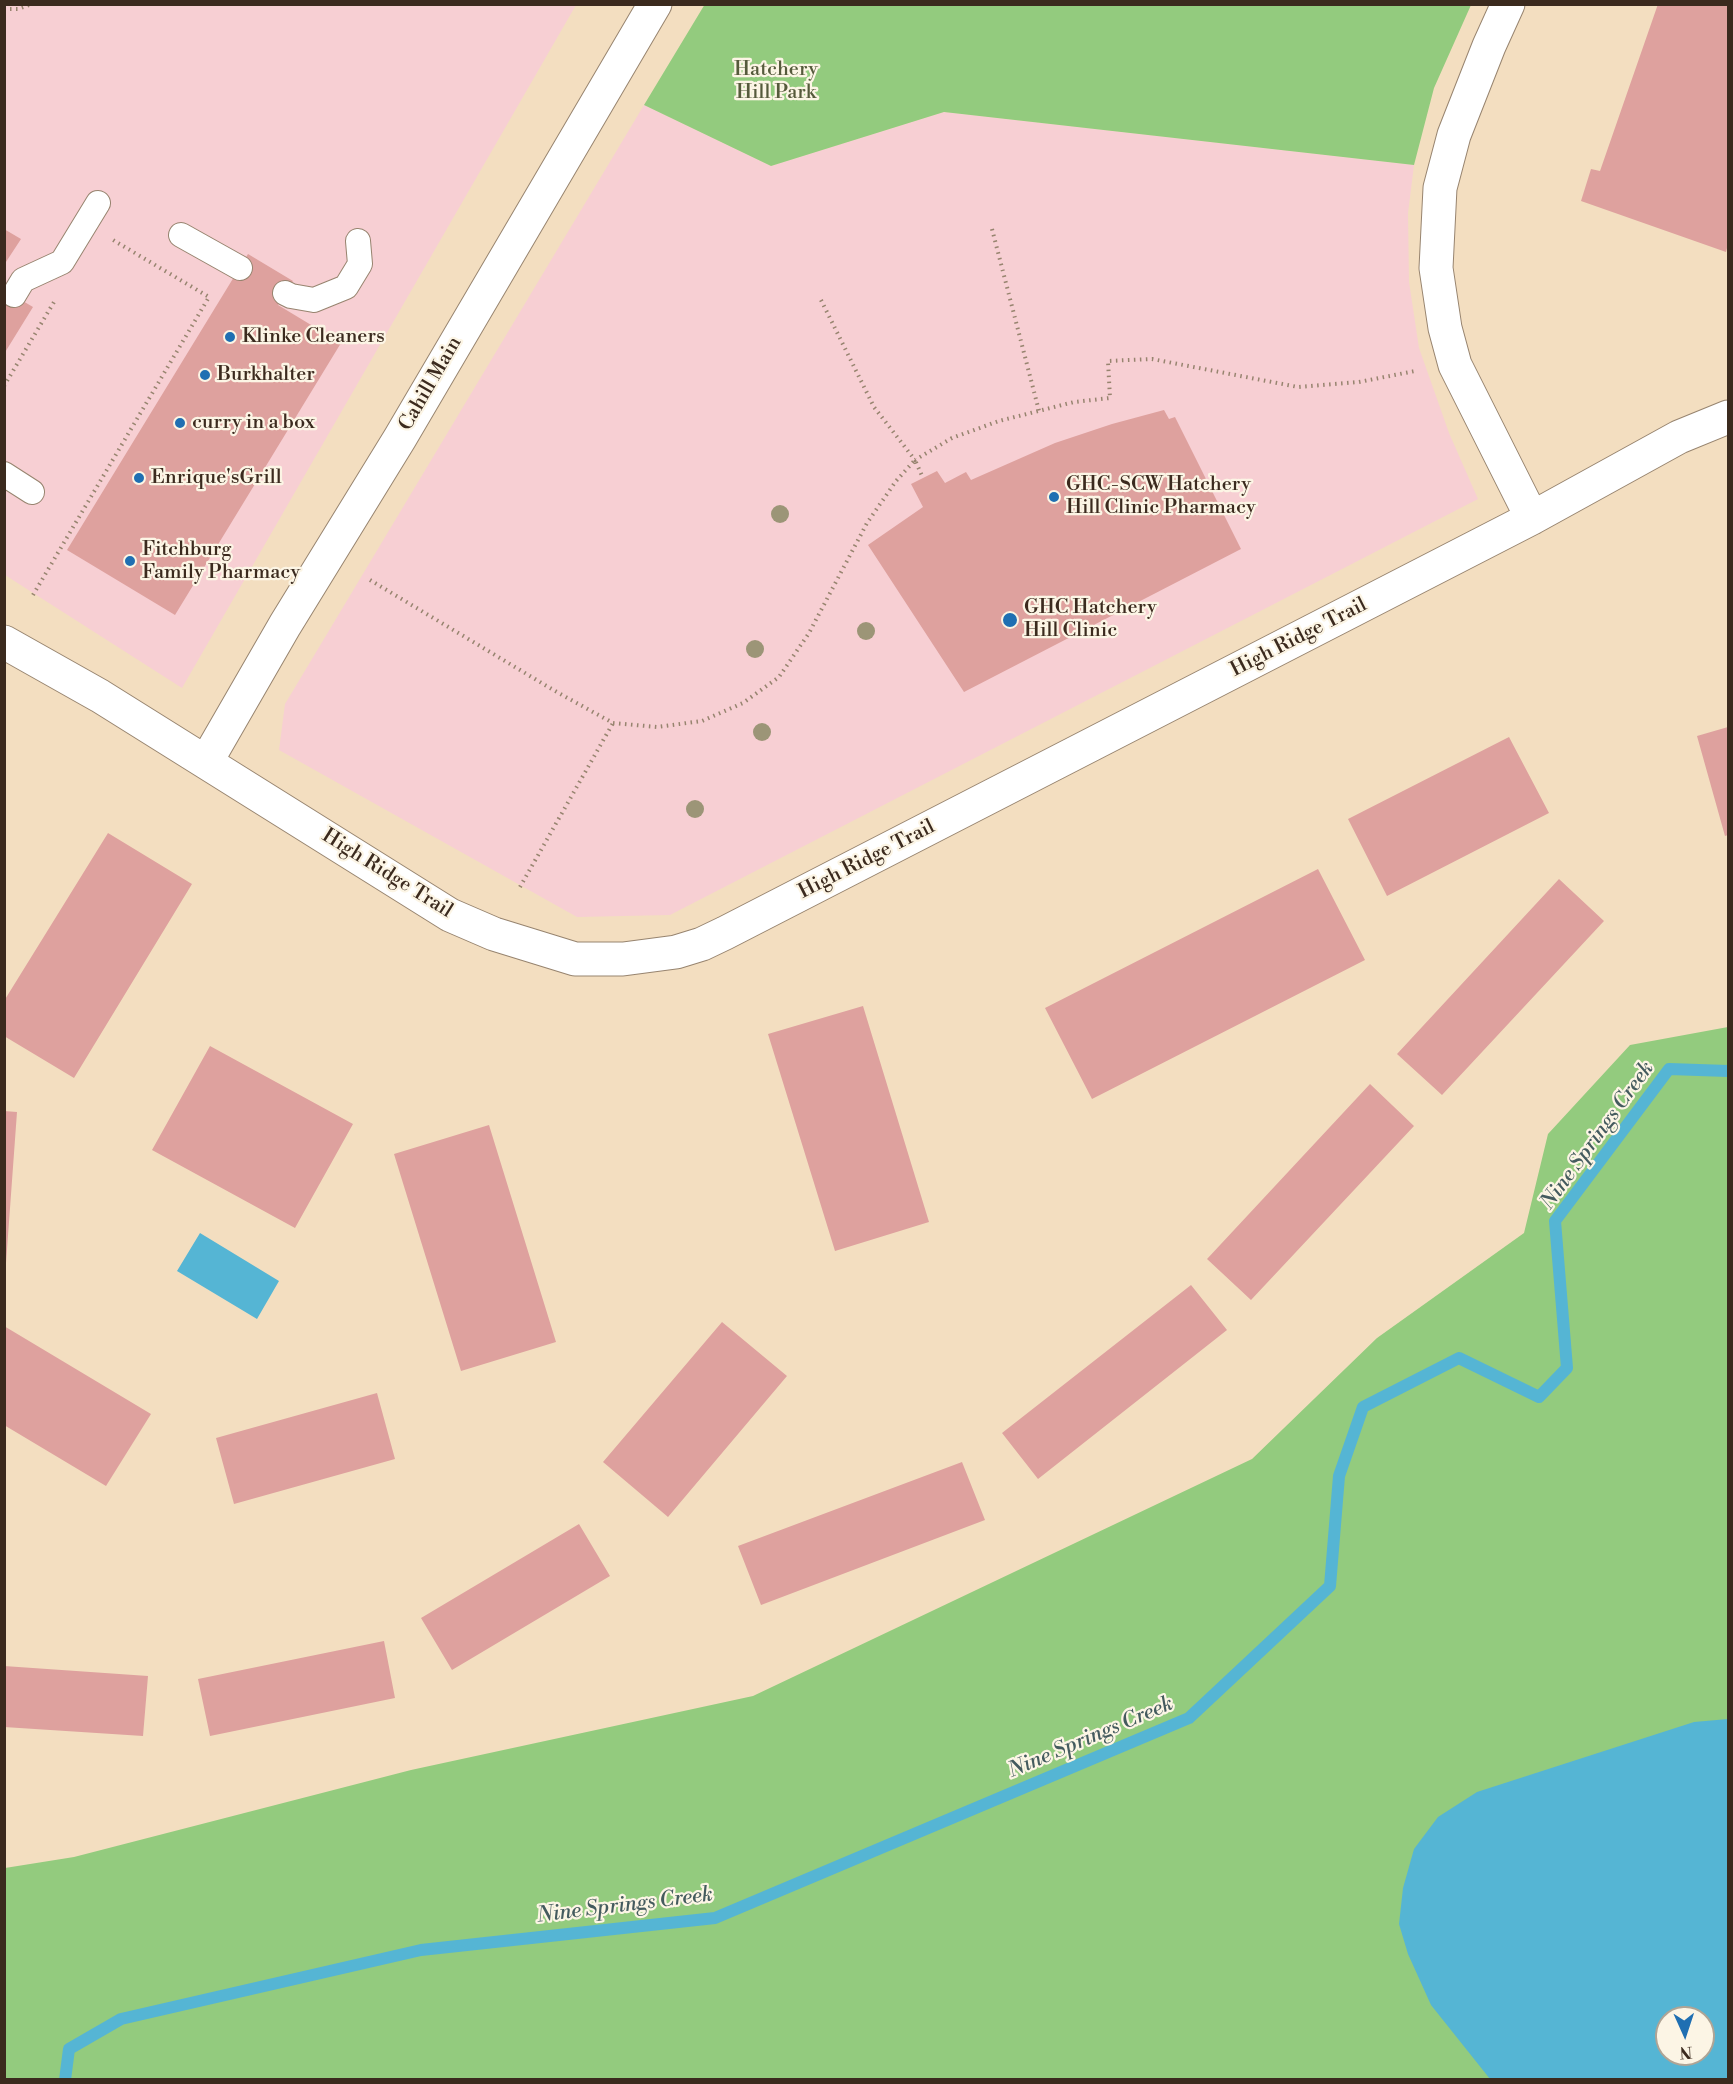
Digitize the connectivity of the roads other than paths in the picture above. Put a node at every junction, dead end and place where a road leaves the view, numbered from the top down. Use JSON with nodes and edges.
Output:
{"nodes":[{"id":1,"x":655,"y":4,"type":"edge"},
{"id":2,"x":1508,"y":4,"type":"edge"},
{"id":3,"x":98,"y":203,"type":"dead end"},
{"id":4,"x":181,"y":234,"type":"dead end"},
{"id":5,"x":358,"y":241,"type":"dead end"},
{"id":6,"x":240,"y":268,"type":"dead end"},
{"id":7,"x":285,"y":293,"type":"dead end"},
{"id":8,"x":14,"y":295,"type":"dead end"},
{"id":9,"x":1728,"y":417,"type":"edge"},
{"id":10,"x":4,"y":474,"type":"edge"},
{"id":11,"x":32,"y":492,"type":"dead end"},
{"id":12,"x":1532,"y":518,"type":"junction"},
{"id":13,"x":4,"y":642,"type":"edge"},
{"id":14,"x":206,"y":762,"type":"junction"}],
"edges":[{"from":1,"to":14,"type":"street","name":"Cahill Main"},
{"from":2,"to":12,"type":"street"},
{"from":3,"to":8,"type":"lane"},
{"from":4,"to":6,"type":"lane"},
{"from":5,"to":7,"type":"lane"},
{"from":9,"to":12,"type":"street","name":"High Ridge Trail"},
{"from":10,"to":11,"type":"lane"},
{"from":12,"to":14,"type":"street","name":"High Ridge Trail"},
{"from":13,"to":14,"type":"street","name":"High Ridge Trail"}]}
